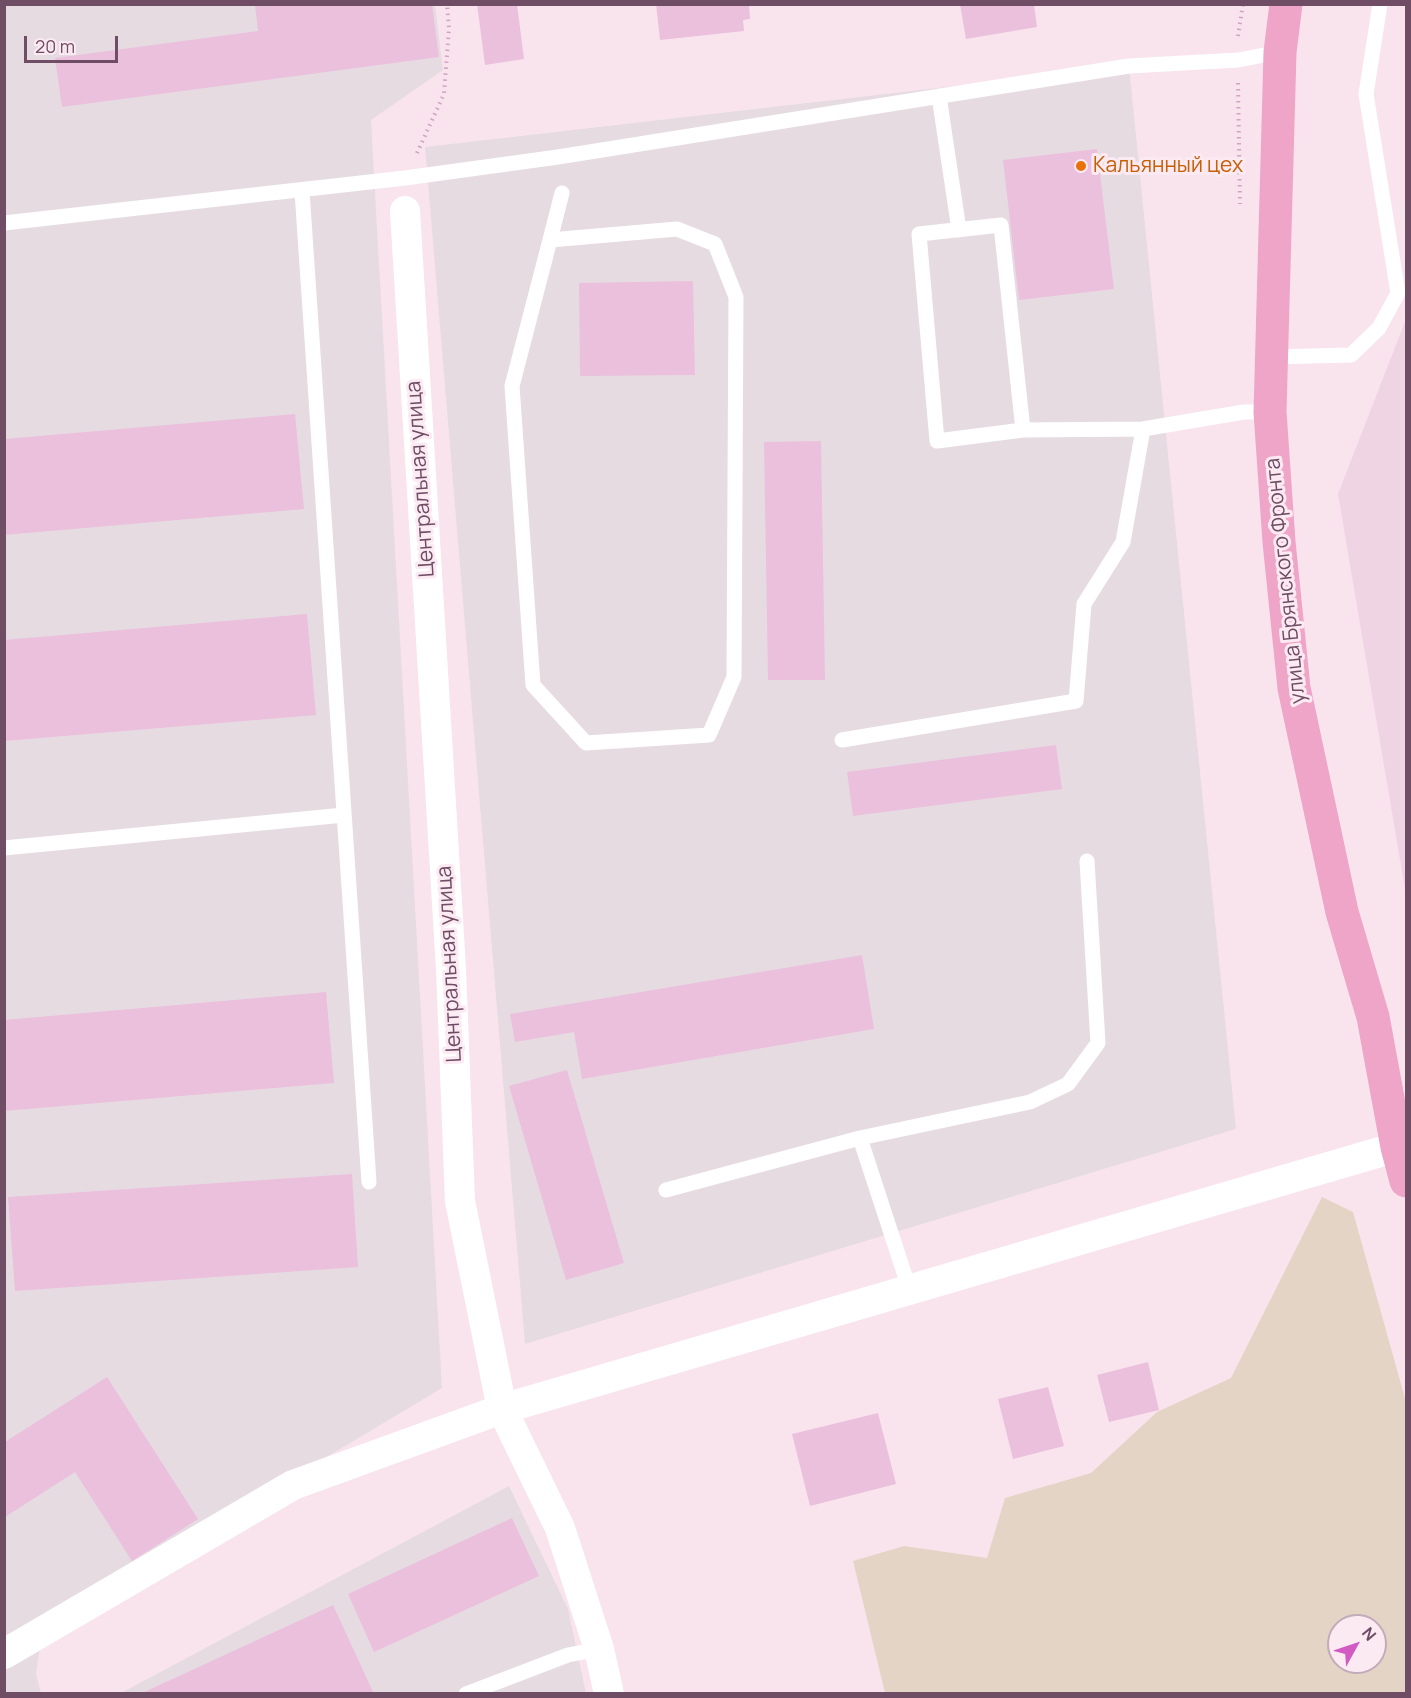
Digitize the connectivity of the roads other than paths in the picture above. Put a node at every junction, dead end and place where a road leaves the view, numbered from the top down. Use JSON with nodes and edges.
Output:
{"nodes":[{"id":1,"x":1286,"y":4,"type":"edge"},
{"id":2,"x":1380,"y":4,"type":"edge"},
{"id":3,"x":1280,"y":52,"type":"junction"},
{"id":4,"x":939,"y":96,"type":"junction"},
{"id":5,"x":302,"y":191,"type":"junction"},
{"id":6,"x":562,"y":194,"type":"dead end"},
{"id":7,"x":405,"y":211,"type":"dead end"},
{"id":8,"x":4,"y":222,"type":"edge"},
{"id":9,"x":959,"y":230,"type":"junction"},
{"id":10,"x":550,"y":240,"type":"junction"},
{"id":11,"x":1270,"y":357,"type":"junction"},
{"id":12,"x":1270,"y":412,"type":"junction"},
{"id":13,"x":1143,"y":429,"type":"junction"},
{"id":14,"x":1023,"y":430,"type":"junction"},
{"id":15,"x":842,"y":740,"type":"dead end"},
{"id":16,"x":344,"y":815,"type":"junction"},
{"id":17,"x":4,"y":848,"type":"edge"},
{"id":18,"x":1087,"y":861,"type":"dead end"},
{"id":19,"x":860,"y":1138,"type":"junction"},
{"id":20,"x":1397,"y":1147,"type":"junction"},
{"id":21,"x":1407,"y":1181,"type":"edge"},
{"id":22,"x":369,"y":1182,"type":"dead end"},
{"id":23,"x":666,"y":1190,"type":"dead end"},
{"id":24,"x":910,"y":1291,"type":"junction"},
{"id":25,"x":502,"y":1409,"type":"junction"},
{"id":26,"x":598,"y":1649,"type":"junction"},
{"id":27,"x":4,"y":1654,"type":"edge"},
{"id":28,"x":466,"y":1694,"type":"edge"},
{"id":29,"x":609,"y":1694,"type":"edge"}],
"edges":[{"from":1,"to":3,"type":"main road","name":"улица Брянского Фронта"},
{"from":2,"to":11,"type":"lane"},
{"from":3,"to":4,"type":"lane"},
{"from":3,"to":11,"type":"main road","name":"улица Брянского Фронта"},
{"from":4,"to":5,"type":"lane"},
{"from":4,"to":9,"type":"lane"},
{"from":5,"to":8,"type":"lane"},
{"from":5,"to":16,"type":"lane"},
{"from":6,"to":10,"type":"lane"},
{"from":7,"to":25,"type":"street","name":"Центральная улица"},
{"from":9,"to":14,"type":"lane"},
{"from":9,"to":14,"type":"lane"},
{"from":10,"to":10,"type":"lane"},
{"from":11,"to":12,"type":"main road","name":"улица Брянского Фронта"},
{"from":12,"to":13,"type":"lane"},
{"from":12,"to":20,"type":"main road","name":"улица Брянского Фронта"},
{"from":13,"to":14,"type":"lane"},
{"from":13,"to":15,"type":"lane"},
{"from":16,"to":17,"type":"lane"},
{"from":16,"to":22,"type":"lane"},
{"from":18,"to":19,"type":"lane"},
{"from":19,"to":23,"type":"lane"},
{"from":19,"to":24,"type":"lane"},
{"from":20,"to":21,"type":"main road","name":"улица Брянского Фронта"},
{"from":20,"to":24,"type":"street"},
{"from":24,"to":25,"type":"street"},
{"from":25,"to":26,"type":"street","name":"Центральная улица"},
{"from":25,"to":27,"type":"street"},
{"from":26,"to":28,"type":"lane"},
{"from":26,"to":29,"type":"street","name":"Центральная улица"}]}
